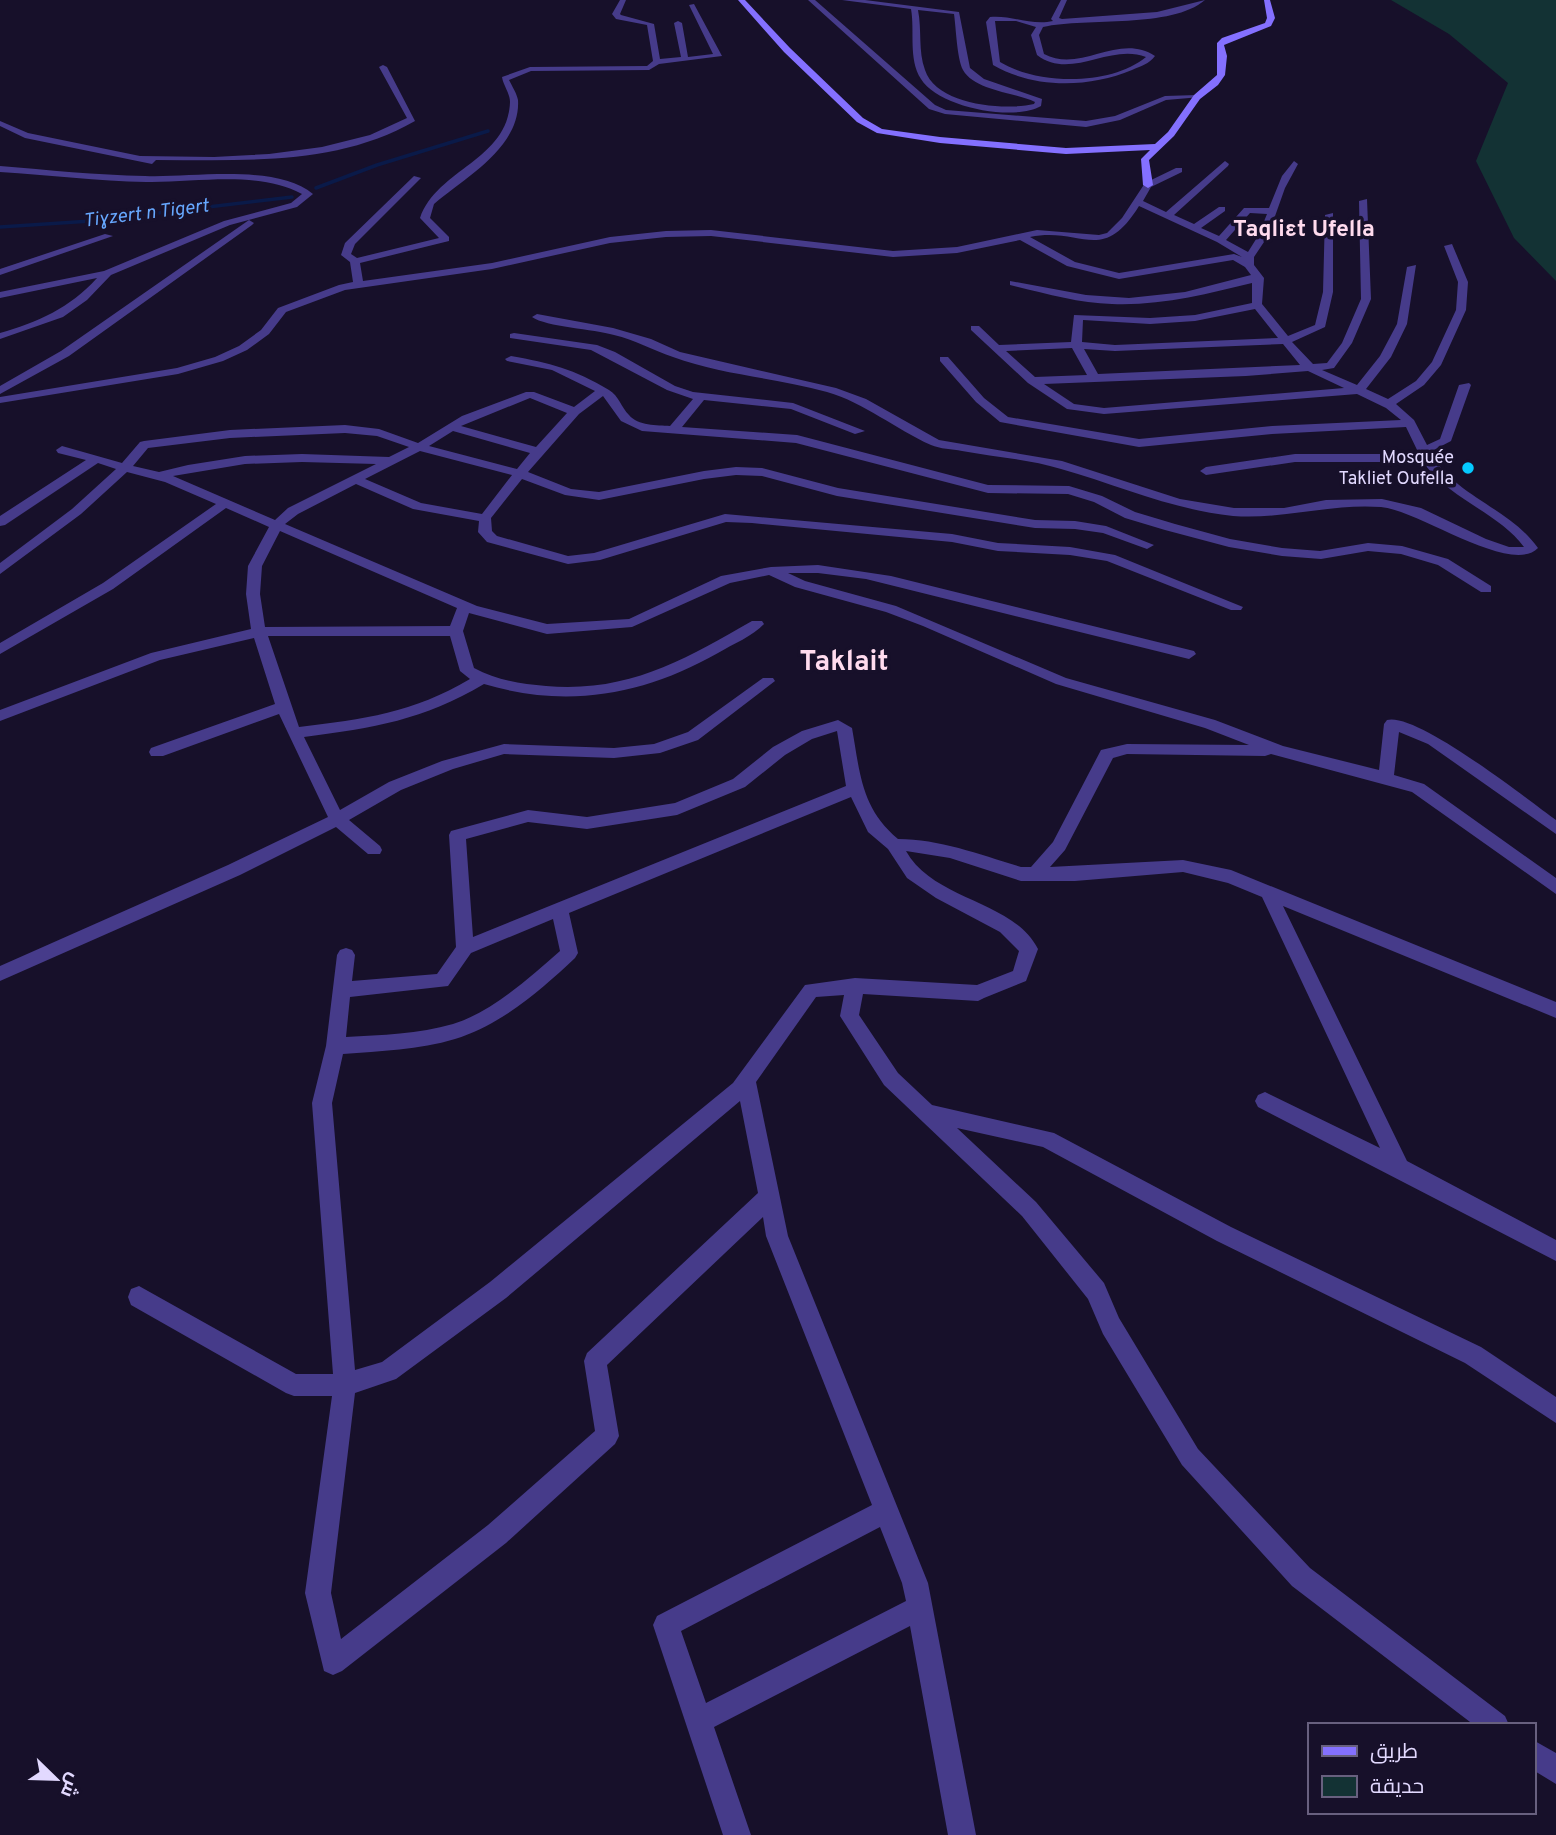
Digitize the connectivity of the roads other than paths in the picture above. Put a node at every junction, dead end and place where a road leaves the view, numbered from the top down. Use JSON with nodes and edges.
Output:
{"nodes":[{"id":1,"x":623,"y":0,"type":"edge"},
{"id":2,"x":741,"y":0,"type":"edge"},
{"id":3,"x":752,"y":0,"type":"edge"},
{"id":4,"x":811,"y":0,"type":"edge"},
{"id":5,"x":845,"y":0,"type":"edge"},
{"id":6,"x":1064,"y":0,"type":"edge"},
{"id":7,"x":1202,"y":0,"type":"edge"},
{"id":8,"x":1267,"y":0,"type":"edge"},
{"id":9,"x":692,"y":5,"type":"dead end"},
{"id":10,"x":914,"y":7,"type":"junction"},
{"id":11,"x":1061,"y":21,"type":"junction"},
{"id":12,"x":678,"y":23,"type":"dead end"},
{"id":13,"x":1040,"y":26,"type":"junction"},
{"id":14,"x":685,"y":60,"type":"junction"},
{"id":15,"x":657,"y":62,"type":"junction"},
{"id":16,"x":383,"y":67,"type":"dead end"},
{"id":17,"x":1197,"y":97,"type":"junction"},
{"id":18,"x":0,"y":123,"type":"edge"},
{"id":19,"x":1156,"y":147,"type":"junction"},
{"id":20,"x":143,"y":158,"type":"junction"},
{"id":21,"x":1225,"y":164,"type":"dead end"},
{"id":22,"x":1294,"y":164,"type":"dead end"},
{"id":23,"x":0,"y":169,"type":"edge"},
{"id":24,"x":1179,"y":170,"type":"dead end"},
{"id":25,"x":197,"y":178,"type":"junction"},
{"id":26,"x":417,"y":178,"type":"dead end"},
{"id":27,"x":1148,"y":185,"type":"junction"},
{"id":28,"x":1136,"y":201,"type":"junction"},
{"id":29,"x":1364,"y":201,"type":"dead end"},
{"id":30,"x":1222,"y":209,"type":"dead end"},
{"id":31,"x":1270,"y":211,"type":"junction"},
{"id":32,"x":261,"y":215,"type":"junction"},
{"id":33,"x":1330,"y":215,"type":"dead end"},
{"id":34,"x":1167,"y":216,"type":"junction"},
{"id":35,"x":1195,"y":228,"type":"junction"},
{"id":36,"x":1019,"y":235,"type":"junction"},
{"id":37,"x":108,"y":236,"type":"dead end"},
{"id":38,"x":1220,"y":240,"type":"junction"},
{"id":39,"x":1448,"y":246,"type":"dead end"},
{"id":40,"x":1250,"y":260,"type":"junction"},
{"id":41,"x":355,"y":261,"type":"junction"},
{"id":42,"x":1412,"y":267,"type":"dead end"},
{"id":43,"x":0,"y":272,"type":"edge"},
{"id":44,"x":107,"y":273,"type":"junction"},
{"id":45,"x":1259,"y":278,"type":"junction"},
{"id":46,"x":1014,"y":283,"type":"dead end"},
{"id":47,"x":359,"y":285,"type":"junction"},
{"id":48,"x":0,"y":295,"type":"edge"},
{"id":49,"x":1257,"y":305,"type":"junction"},
{"id":50,"x":537,"y":317,"type":"dead end"},
{"id":51,"x":975,"y":328,"type":"dead end"},
{"id":52,"x":613,"y":331,"type":"junction"},
{"id":53,"x":0,"y":336,"type":"edge"},
{"id":54,"x":514,"y":336,"type":"dead end"},
{"id":55,"x":1285,"y":341,"type":"junction"},
{"id":56,"x":1076,"y":345,"type":"junction"},
{"id":57,"x":593,"y":347,"type":"junction"},
{"id":58,"x":999,"y":348,"type":"junction"},
{"id":59,"x":511,"y":359,"type":"dead end"},
{"id":60,"x":944,"y":359,"type":"dead end"},
{"id":61,"x":1312,"y":369,"type":"junction"},
{"id":62,"x":1094,"y":378,"type":"junction"},
{"id":63,"x":1032,"y":381,"type":"junction"},
{"id":64,"x":1465,"y":386,"type":"dead end"},
{"id":65,"x":603,"y":390,"type":"junction"},
{"id":66,"x":1359,"y":390,"type":"junction"},
{"id":67,"x":0,"y":391,"type":"edge"},
{"id":68,"x":700,"y":397,"type":"junction"},
{"id":69,"x":0,"y":400,"type":"edge"},
{"id":70,"x":1387,"y":405,"type":"junction"},
{"id":71,"x":575,"y":412,"type":"junction"},
{"id":72,"x":1410,"y":423,"type":"junction"},
{"id":73,"x":452,"y":427,"type":"junction"},
{"id":74,"x":672,"y":431,"type":"junction"},
{"id":75,"x":859,"y":431,"type":"dead end"},
{"id":76,"x":419,"y":447,"type":"junction"},
{"id":77,"x":62,"y":450,"type":"dead end"},
{"id":78,"x":538,"y":451,"type":"junction"},
{"id":79,"x":1425,"y":454,"type":"junction"},
{"id":80,"x":96,"y":459,"type":"junction"},
{"id":81,"x":390,"y":461,"type":"junction"},
{"id":82,"x":126,"y":467,"type":"junction"},
{"id":83,"x":1206,"y":471,"type":"dead end"},
{"id":84,"x":522,"y":474,"type":"junction"},
{"id":85,"x":160,"y":476,"type":"junction"},
{"id":86,"x":354,"y":479,"type":"junction"},
{"id":87,"x":224,"y":504,"type":"junction"},
{"id":88,"x":485,"y":518,"type":"junction"},
{"id":89,"x":0,"y":523,"type":"edge"},
{"id":90,"x":277,"y":524,"type":"junction"},
{"id":91,"x":1147,"y":545,"type":"dead end"},
{"id":92,"x":0,"y":570,"type":"edge"},
{"id":93,"x":771,"y":571,"type":"junction"},
{"id":94,"x":1486,"y":589,"type":"dead end"},
{"id":95,"x":464,"y":606,"type":"junction"},
{"id":96,"x":1236,"y":607,"type":"dead end"},
{"id":97,"x":757,"y":624,"type":"dead end"},
{"id":98,"x":456,"y":631,"type":"junction"},
{"id":99,"x":259,"y":632,"type":"junction"},
{"id":100,"x":0,"y":649,"type":"edge"},
{"id":101,"x":1189,"y":654,"type":"dead end"},
{"id":102,"x":483,"y":678,"type":"junction"},
{"id":103,"x":768,"y":681,"type":"dead end"},
{"id":104,"x":284,"y":706,"type":"junction"},
{"id":105,"x":0,"y":716,"type":"edge"},
{"id":106,"x":294,"y":733,"type":"junction"},
{"id":107,"x":1279,"y":751,"type":"junction"},
{"id":108,"x":157,"y":752,"type":"dead end"},
{"id":109,"x":1386,"y":779,"type":"junction"},
{"id":110,"x":855,"y":789,"type":"junction"},
{"id":111,"x":337,"y":819,"type":"junction"},
{"id":112,"x":1556,"y":828,"type":"edge"},
{"id":113,"x":894,"y":845,"type":"junction"},
{"id":114,"x":374,"y":850,"type":"dead end"},
{"id":115,"x":1035,"y":874,"type":"junction"},
{"id":116,"x":1556,"y":887,"type":"edge"},
{"id":117,"x":1268,"y":892,"type":"junction"},
{"id":118,"x":560,"y":909,"type":"junction"},
{"id":119,"x":465,"y":947,"type":"junction"},
{"id":120,"x":346,"y":955,"type":"dead end"},
{"id":121,"x":0,"y":974,"type":"edge"},
{"id":122,"x":855,"y":986,"type":"junction"},
{"id":123,"x":340,"y":990,"type":"junction"},
{"id":124,"x":1556,"y":1010,"type":"edge"},
{"id":125,"x":335,"y":1046,"type":"junction"},
{"id":126,"x":746,"y":1080,"type":"junction"},
{"id":127,"x":1265,"y":1101,"type":"dead end"},
{"id":128,"x":925,"y":1112,"type":"junction"},
{"id":129,"x":1400,"y":1168,"type":"junction"},
{"id":130,"x":770,"y":1196,"type":"junction"},
{"id":131,"x":1556,"y":1251,"type":"edge"},
{"id":132,"x":139,"y":1297,"type":"dead end"},
{"id":133,"x":345,"y":1385,"type":"junction"},
{"id":134,"x":1556,"y":1411,"type":"edge"},
{"id":135,"x":886,"y":1511,"type":"junction"},
{"id":136,"x":919,"y":1608,"type":"junction"},
{"id":137,"x":698,"y":1721,"type":"junction"},
{"id":138,"x":1493,"y":1723,"type":"edge"},
{"id":139,"x":1535,"y":1754,"type":"edge"},
{"id":140,"x":1556,"y":1770,"type":"edge"},
{"id":141,"x":737,"y":1835,"type":"edge"},
{"id":142,"x":962,"y":1835,"type":"edge"}],
"edges":[{"from":1,"to":15,"type":"street"},
{"from":2,"to":19,"type":"street"},
{"from":3,"to":19,"type":"street"},
{"from":4,"to":17,"type":"street"},
{"from":5,"to":10,"type":"street"},
{"from":6,"to":11,"type":"street"},
{"from":7,"to":11,"type":"street"},
{"from":8,"to":17,"type":"street"},
{"from":9,"to":14,"type":"street"},
{"from":10,"to":10,"type":"street"},
{"from":11,"to":13,"type":"street"},
{"from":12,"to":14,"type":"street"},
{"from":13,"to":13,"type":"street"},
{"from":14,"to":15,"type":"street"},
{"from":15,"to":41,"type":"street"},
{"from":16,"to":20,"type":"street"},
{"from":17,"to":19,"type":"street"},
{"from":18,"to":20,"type":"street"},
{"from":19,"to":27,"type":"street"},
{"from":20,"to":25,"type":"street"},
{"from":21,"to":34,"type":"street"},
{"from":22,"to":31,"type":"street"},
{"from":23,"to":25,"type":"street"},
{"from":24,"to":27,"type":"street"},
{"from":25,"to":32,"type":"street"},
{"from":26,"to":41,"type":"street"},
{"from":27,"to":28,"type":"street"},
{"from":28,"to":34,"type":"street"},
{"from":28,"to":36,"type":"street"},
{"from":29,"to":61,"type":"street"},
{"from":30,"to":35,"type":"street"},
{"from":31,"to":38,"type":"street"},
{"from":31,"to":40,"type":"street"},
{"from":32,"to":44,"type":"street"},
{"from":32,"to":67,"type":"street"},
{"from":33,"to":55,"type":"street"},
{"from":34,"to":35,"type":"street"},
{"from":35,"to":38,"type":"street"},
{"from":36,"to":40,"type":"street"},
{"from":36,"to":47,"type":"street"},
{"from":37,"to":43,"type":"street"},
{"from":38,"to":40,"type":"street"},
{"from":39,"to":70,"type":"street"},
{"from":40,"to":45,"type":"street"},
{"from":41,"to":47,"type":"street"},
{"from":42,"to":66,"type":"street"},
{"from":44,"to":48,"type":"street"},
{"from":44,"to":53,"type":"street"},
{"from":45,"to":46,"type":"street"},
{"from":45,"to":49,"type":"street"},
{"from":47,"to":69,"type":"street"},
{"from":49,"to":55,"type":"street"},
{"from":49,"to":56,"type":"street"},
{"from":50,"to":52,"type":"street"},
{"from":51,"to":58,"type":"street"},
{"from":52,"to":57,"type":"street"},
{"from":52,"to":79,"type":"street"},
{"from":54,"to":57,"type":"street"},
{"from":55,"to":56,"type":"street"},
{"from":55,"to":61,"type":"street"},
{"from":56,"to":58,"type":"street"},
{"from":56,"to":62,"type":"street"},
{"from":57,"to":68,"type":"street"},
{"from":58,"to":63,"type":"street"},
{"from":59,"to":65,"type":"street"},
{"from":60,"to":72,"type":"street"},
{"from":61,"to":62,"type":"street"},
{"from":61,"to":66,"type":"street"},
{"from":62,"to":63,"type":"street"},
{"from":63,"to":66,"type":"street"},
{"from":64,"to":79,"type":"street"},
{"from":65,"to":71,"type":"street"},
{"from":65,"to":74,"type":"street"},
{"from":66,"to":70,"type":"street"},
{"from":68,"to":74,"type":"street"},
{"from":68,"to":75,"type":"street"},
{"from":70,"to":72,"type":"street"},
{"from":71,"to":73,"type":"street"},
{"from":71,"to":78,"type":"street"},
{"from":72,"to":79,"type":"street"},
{"from":73,"to":76,"type":"street"},
{"from":73,"to":78,"type":"street"},
{"from":74,"to":94,"type":"street"},
{"from":76,"to":81,"type":"street"},
{"from":76,"to":82,"type":"street"},
{"from":76,"to":84,"type":"street"},
{"from":77,"to":80,"type":"street"},
{"from":78,"to":84,"type":"street"},
{"from":79,"to":83,"type":"street"},
{"from":80,"to":82,"type":"street"},
{"from":80,"to":89,"type":"street"},
{"from":81,"to":85,"type":"street"},
{"from":81,"to":86,"type":"street"},
{"from":82,"to":85,"type":"street"},
{"from":82,"to":92,"type":"street"},
{"from":84,"to":88,"type":"street"},
{"from":84,"to":91,"type":"street"},
{"from":85,"to":87,"type":"street"},
{"from":86,"to":88,"type":"street"},
{"from":86,"to":90,"type":"street"},
{"from":87,"to":90,"type":"street"},
{"from":87,"to":100,"type":"street"},
{"from":88,"to":96,"type":"street"},
{"from":90,"to":95,"type":"street"},
{"from":90,"to":99,"type":"street"},
{"from":93,"to":95,"type":"street"},
{"from":93,"to":101,"type":"street"},
{"from":93,"to":107,"type":"street"},
{"from":95,"to":98,"type":"street"},
{"from":97,"to":102,"type":"street"},
{"from":98,"to":99,"type":"street"},
{"from":98,"to":102,"type":"street"},
{"from":99,"to":104,"type":"street"},
{"from":99,"to":105,"type":"street"},
{"from":102,"to":106,"type":"street"},
{"from":103,"to":111,"type":"street"},
{"from":104,"to":106,"type":"street"},
{"from":104,"to":108,"type":"street"},
{"from":106,"to":111,"type":"street"},
{"from":107,"to":109,"type":"street"},
{"from":107,"to":115,"type":"street"},
{"from":109,"to":112,"type":"street"},
{"from":109,"to":116,"type":"street"},
{"from":110,"to":113,"type":"street"},
{"from":110,"to":118,"type":"street"},
{"from":110,"to":119,"type":"street"},
{"from":111,"to":114,"type":"street"},
{"from":111,"to":121,"type":"street"},
{"from":113,"to":115,"type":"street"},
{"from":113,"to":122,"type":"street"},
{"from":115,"to":117,"type":"street"},
{"from":117,"to":124,"type":"street"},
{"from":117,"to":129,"type":"street"},
{"from":118,"to":119,"type":"street"},
{"from":118,"to":125,"type":"street"},
{"from":119,"to":123,"type":"street"},
{"from":120,"to":123,"type":"street"},
{"from":122,"to":126,"type":"street"},
{"from":122,"to":128,"type":"street"},
{"from":123,"to":125,"type":"street"},
{"from":125,"to":133,"type":"street"},
{"from":126,"to":130,"type":"street"},
{"from":126,"to":133,"type":"street"},
{"from":127,"to":129,"type":"street"},
{"from":128,"to":134,"type":"street"},
{"from":128,"to":138,"type":"street"},
{"from":129,"to":131,"type":"street"},
{"from":130,"to":133,"type":"street"},
{"from":130,"to":135,"type":"street"},
{"from":132,"to":133,"type":"street"},
{"from":135,"to":136,"type":"street"},
{"from":135,"to":137,"type":"street"},
{"from":136,"to":137,"type":"street"},
{"from":136,"to":142,"type":"street"},
{"from":137,"to":141,"type":"street"},
{"from":139,"to":140,"type":"street"}]}
